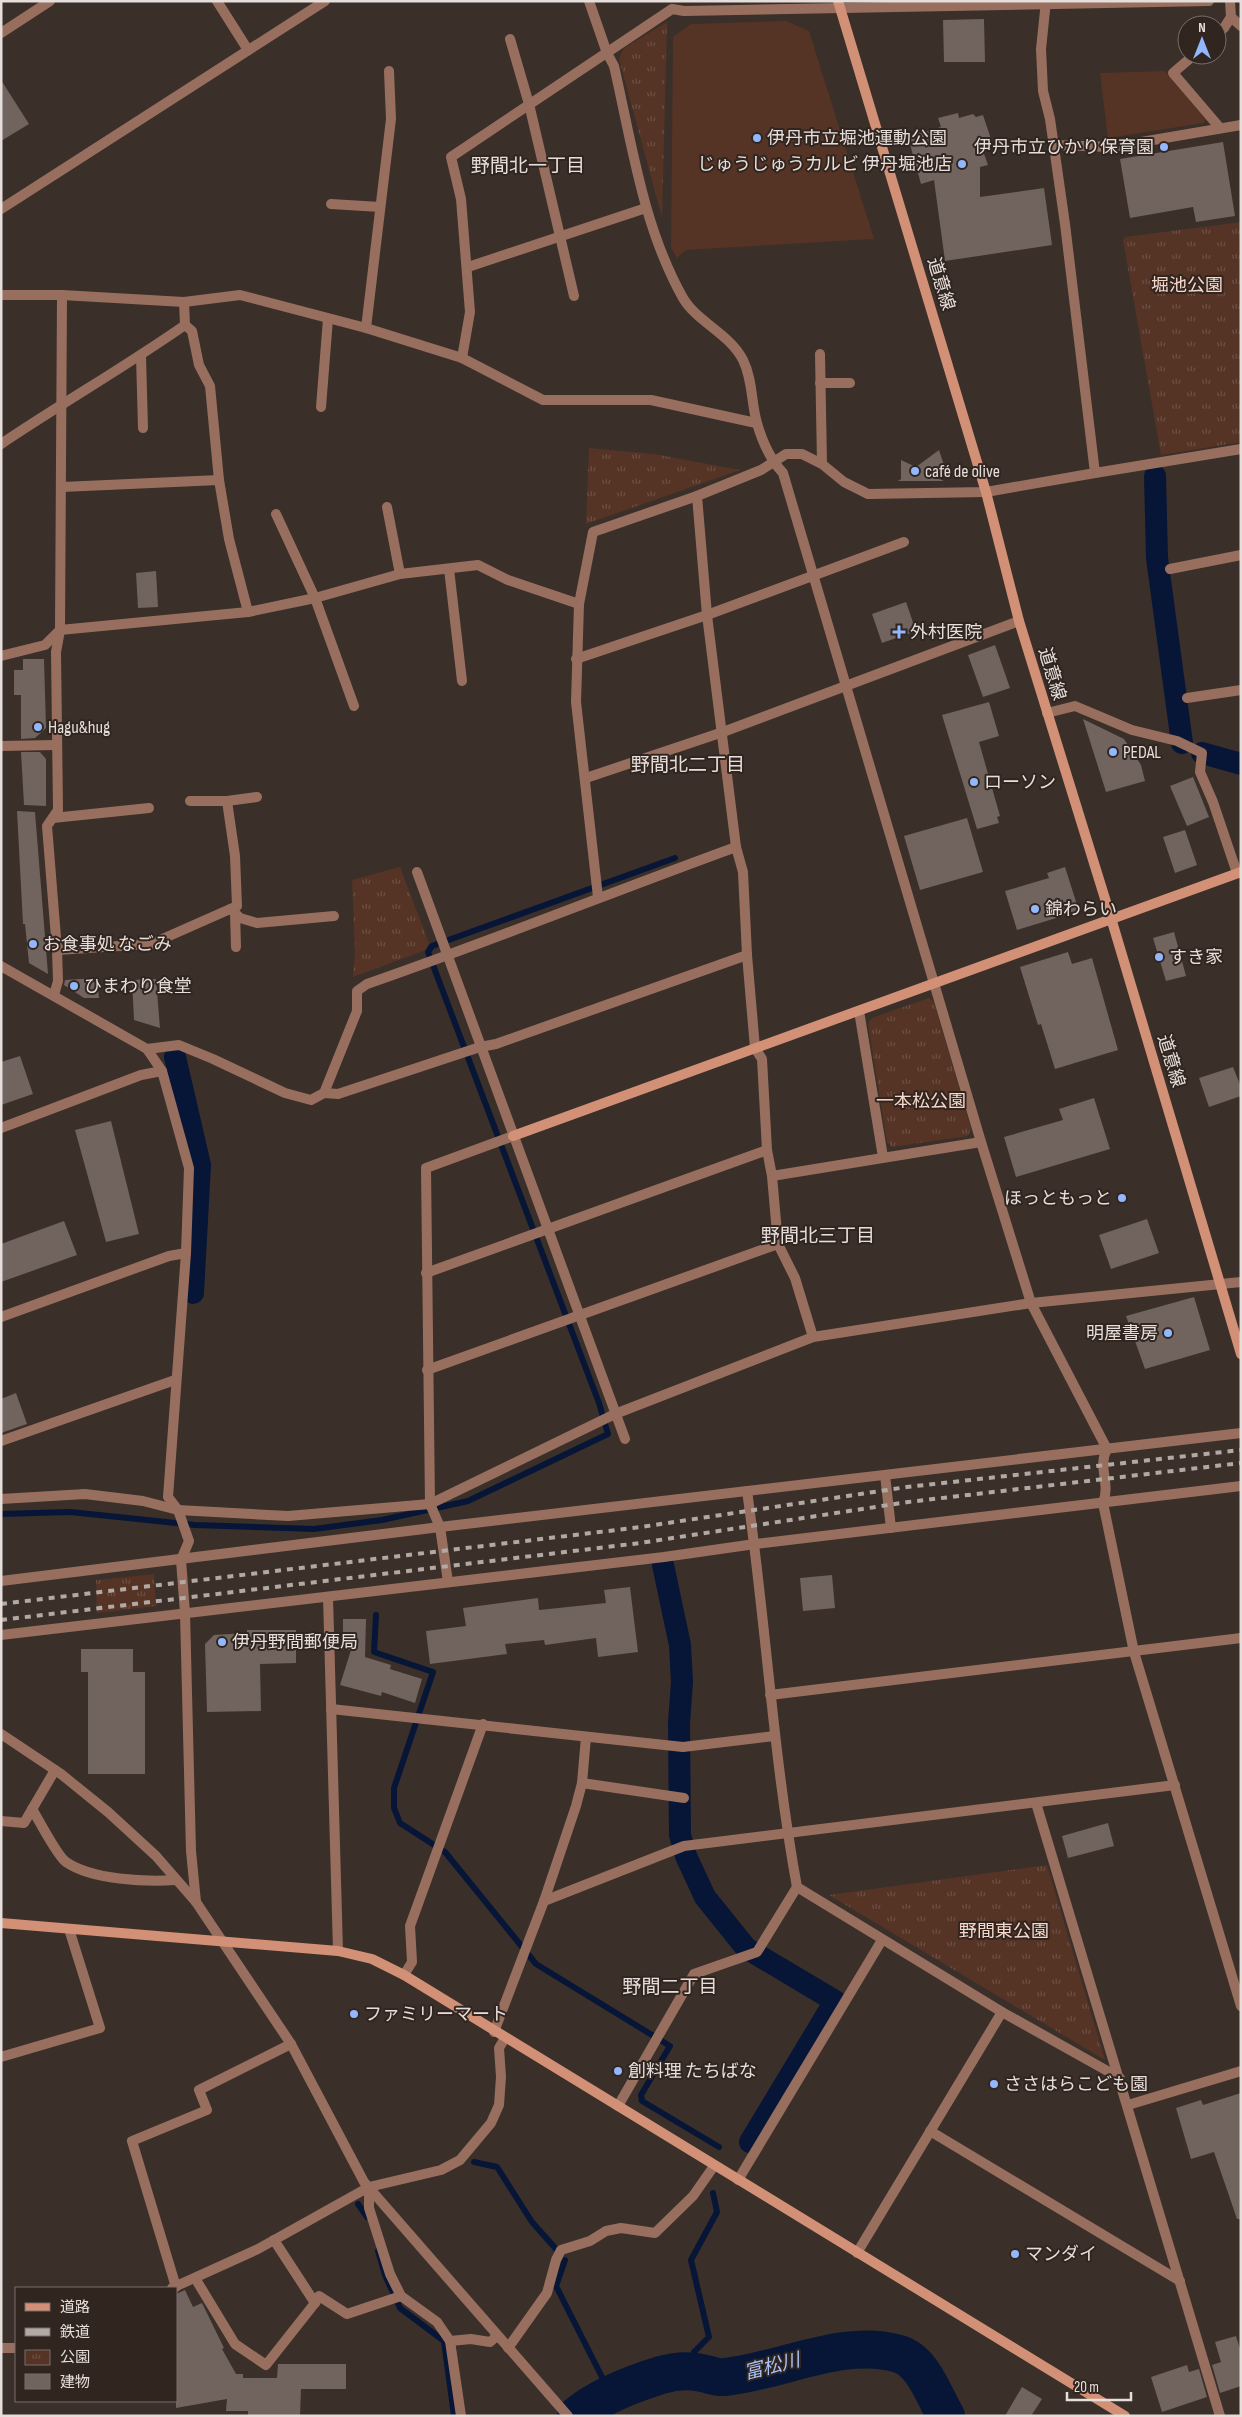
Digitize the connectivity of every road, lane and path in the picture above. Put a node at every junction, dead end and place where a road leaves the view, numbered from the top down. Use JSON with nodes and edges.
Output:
{"nodes":[{"id":1,"x":50,"y":1,"type":"edge"},
{"id":2,"x":217,"y":1,"type":"edge"},
{"id":3,"x":326,"y":1,"type":"edge"},
{"id":4,"x":589,"y":1,"type":"edge"},
{"id":5,"x":1205,"y":1,"type":"edge"},
{"id":6,"x":1210,"y":1,"type":"edge"},
{"id":7,"x":1230,"y":1,"type":"edge"},
{"id":8,"x":1046,"y":2,"type":"edge"},
{"id":9,"x":924,"y":3,"type":"edge"},
{"id":10,"x":839,"y":4,"type":"edge"},
{"id":11,"x":1231,"y":17,"type":"junction"},
{"id":12,"x":1227,"y":23,"type":"edge"},
{"id":13,"x":1241,"y":26,"type":"edge"},
{"id":14,"x":2,"y":30,"type":"edge"},
{"id":15,"x":510,"y":39,"type":"dead end"},
{"id":16,"x":248,"y":50,"type":"junction"},
{"id":17,"x":607,"y":53,"type":"junction"},
{"id":18,"x":1182,"y":65,"type":"edge"},
{"id":19,"x":389,"y":71,"type":"dead end"},
{"id":20,"x":529,"y":104,"type":"junction"},
{"id":21,"x":1241,"y":125,"type":"edge"},
{"id":22,"x":1220,"y":128,"type":"junction"},
{"id":23,"x":1053,"y":145,"type":"junction"},
{"id":24,"x":331,"y":204,"type":"dead end"},
{"id":25,"x":380,"y":207,"type":"junction"},
{"id":26,"x":1,"y":208,"type":"edge"},
{"id":27,"x":646,"y":208,"type":"junction"},
{"id":28,"x":560,"y":237,"type":"junction"},
{"id":29,"x":468,"y":267,"type":"junction"},
{"id":30,"x":1,"y":295,"type":"edge"},
{"id":31,"x":62,"y":295,"type":"junction"},
{"id":32,"x":574,"y":296,"type":"dead end"},
{"id":33,"x":184,"y":302,"type":"junction"},
{"id":34,"x":328,"y":319,"type":"junction"},
{"id":35,"x":185,"y":324,"type":"junction"},
{"id":36,"x":366,"y":328,"type":"junction"},
{"id":37,"x":820,"y":354,"type":"dead end"},
{"id":38,"x":141,"y":356,"type":"junction"},
{"id":39,"x":462,"y":358,"type":"junction"},
{"id":40,"x":820,"y":384,"type":"junction"},
{"id":41,"x":850,"y":384,"type":"dead end"},
{"id":42,"x":61,"y":403,"type":"junction"},
{"id":43,"x":321,"y":407,"type":"dead end"},
{"id":44,"x":756,"y":423,"type":"junction"},
{"id":45,"x":143,"y":428,"type":"dead end"},
{"id":46,"x":1,"y":444,"type":"edge"},
{"id":47,"x":1241,"y":449,"type":"edge"},
{"id":48,"x":773,"y":462,"type":"junction"},
{"id":49,"x":822,"y":464,"type":"junction"},
{"id":50,"x":1095,"y":473,"type":"junction"},
{"id":51,"x":219,"y":480,"type":"junction"},
{"id":52,"x":62,"y":487,"type":"junction"},
{"id":53,"x":986,"y":492,"type":"junction"},
{"id":54,"x":697,"y":496,"type":"junction"},
{"id":55,"x":387,"y":507,"type":"dead end"},
{"id":56,"x":276,"y":514,"type":"dead end"},
{"id":57,"x":904,"y":542,"type":"dead end"},
{"id":58,"x":1241,"y":555,"type":"edge"},
{"id":59,"x":449,"y":569,"type":"junction"},
{"id":60,"x":1170,"y":569,"type":"dead end"},
{"id":61,"x":400,"y":574,"type":"junction"},
{"id":62,"x":812,"y":576,"type":"junction"},
{"id":63,"x":315,"y":598,"type":"junction"},
{"id":64,"x":579,"y":604,"type":"junction"},
{"id":65,"x":248,"y":612,"type":"junction"},
{"id":66,"x":707,"y":615,"type":"junction"},
{"id":67,"x":1019,"y":621,"type":"junction"},
{"id":68,"x":60,"y":630,"type":"junction"},
{"id":69,"x":1,"y":656,"type":"edge"},
{"id":70,"x":576,"y":660,"type":"junction"},
{"id":71,"x":462,"y":681,"type":"dead end"},
{"id":72,"x":845,"y":685,"type":"junction"},
{"id":73,"x":1241,"y":690,"type":"edge"},
{"id":74,"x":1187,"y":698,"type":"dead end"},
{"id":75,"x":354,"y":706,"type":"dead end"},
{"id":76,"x":1047,"y":713,"type":"junction"},
{"id":77,"x":723,"y":732,"type":"junction"},
{"id":78,"x":56,"y":745,"type":"junction"},
{"id":79,"x":1,"y":746,"type":"edge"},
{"id":80,"x":586,"y":778,"type":"junction"},
{"id":81,"x":258,"y":797,"type":"dead end"},
{"id":82,"x":190,"y":801,"type":"dead end"},
{"id":83,"x":227,"y":801,"type":"junction"},
{"id":84,"x":149,"y":808,"type":"dead end"},
{"id":85,"x":53,"y":818,"type":"junction"},
{"id":86,"x":736,"y":847,"type":"junction"},
{"id":87,"x":417,"y":872,"type":"dead end"},
{"id":88,"x":1239,"y":872,"type":"edge"},
{"id":89,"x":598,"y":897,"type":"junction"},
{"id":90,"x":233,"y":911,"type":"junction"},
{"id":91,"x":334,"y":916,"type":"dead end"},
{"id":92,"x":1111,"y":918,"type":"junction"},
{"id":93,"x":236,"y":948,"type":"dead end"},
{"id":94,"x":57,"y":950,"type":"junction"},
{"id":95,"x":747,"y":955,"type":"junction"},
{"id":96,"x":447,"y":957,"type":"junction"},
{"id":97,"x":1,"y":966,"type":"edge"},
{"id":98,"x":935,"y":982,"type":"junction"},
{"id":99,"x":54,"y":996,"type":"junction"},
{"id":100,"x":859,"y":1011,"type":"junction"},
{"id":101,"x":480,"y":1047,"type":"junction"},
{"id":102,"x":755,"y":1048,"type":"junction"},
{"id":103,"x":147,"y":1049,"type":"junction"},
{"id":104,"x":162,"y":1070,"type":"junction"},
{"id":105,"x":324,"y":1093,"type":"junction"},
{"id":106,"x":1,"y":1128,"type":"edge"},
{"id":107,"x":513,"y":1136,"type":"junction"},
{"id":108,"x":981,"y":1142,"type":"junction"},
{"id":109,"x":767,"y":1150,"type":"junction"},
{"id":110,"x":883,"y":1157,"type":"junction"},
{"id":111,"x":772,"y":1176,"type":"junction"},
{"id":112,"x":548,"y":1228,"type":"junction"},
{"id":113,"x":778,"y":1244,"type":"junction"},
{"id":114,"x":186,"y":1253,"type":"junction"},
{"id":115,"x":426,"y":1273,"type":"junction"},
{"id":116,"x":1241,"y":1282,"type":"edge"},
{"id":117,"x":1221,"y":1284,"type":"junction"},
{"id":118,"x":1031,"y":1303,"type":"junction"},
{"id":119,"x":579,"y":1315,"type":"junction"},
{"id":120,"x":1,"y":1317,"type":"edge"},
{"id":121,"x":813,"y":1337,"type":"junction"},
{"id":122,"x":1241,"y":1354,"type":"edge"},
{"id":123,"x":427,"y":1370,"type":"junction"},
{"id":124,"x":175,"y":1380,"type":"junction"},
{"id":125,"x":616,"y":1414,"type":"junction"},
{"id":126,"x":1241,"y":1433,"type":"edge"},
{"id":127,"x":625,"y":1439,"type":"dead end"},
{"id":128,"x":1,"y":1441,"type":"edge"},
{"id":129,"x":1107,"y":1449,"type":"junction"},
{"id":130,"x":885,"y":1475,"type":"junction"},
{"id":131,"x":1241,"y":1486,"type":"edge"},
{"id":132,"x":748,"y":1491,"type":"junction"},
{"id":133,"x":1,"y":1499,"type":"edge"},
{"id":134,"x":1103,"y":1503,"type":"junction"},
{"id":135,"x":430,"y":1504,"type":"junction"},
{"id":136,"x":179,"y":1514,"type":"junction"},
{"id":137,"x":440,"y":1527,"type":"junction"},
{"id":138,"x":891,"y":1528,"type":"junction"},
{"id":139,"x":755,"y":1544,"type":"junction"},
{"id":140,"x":181,"y":1560,"type":"junction"},
{"id":141,"x":1,"y":1581,"type":"edge"},
{"id":142,"x":448,"y":1582,"type":"junction"},
{"id":143,"x":328,"y":1597,"type":"junction"},
{"id":144,"x":185,"y":1613,"type":"junction"},
{"id":145,"x":1,"y":1634,"type":"edge"},
{"id":146,"x":1241,"y":1638,"type":"edge"},
{"id":147,"x":1134,"y":1652,"type":"junction"},
{"id":148,"x":770,"y":1695,"type":"junction"},
{"id":149,"x":331,"y":1709,"type":"junction"},
{"id":150,"x":483,"y":1724,"type":"junction"},
{"id":151,"x":1,"y":1734,"type":"edge"},
{"id":152,"x":774,"y":1736,"type":"junction"},
{"id":153,"x":586,"y":1737,"type":"junction"},
{"id":154,"x":56,"y":1770,"type":"junction"},
{"id":155,"x":582,"y":1782,"type":"junction"},
{"id":156,"x":1175,"y":1785,"type":"junction"},
{"id":157,"x":680,"y":1797,"type":"dead end"},
{"id":158,"x":1036,"y":1802,"type":"junction"},
{"id":159,"x":32,"y":1809,"type":"junction"},
{"id":160,"x":1,"y":1821,"type":"edge"},
{"id":161,"x":787,"y":1833,"type":"junction"},
{"id":162,"x":176,"y":1880,"type":"junction"},
{"id":163,"x":797,"y":1887,"type":"junction"},
{"id":164,"x":544,"y":1901,"type":"junction"},
{"id":165,"x":196,"y":1902,"type":"junction"},
{"id":166,"x":1,"y":1923,"type":"edge"},
{"id":167,"x":69,"y":1929,"type":"junction"},
{"id":168,"x":882,"y":1940,"type":"junction"},
{"id":169,"x":222,"y":1941,"type":"junction"},
{"id":170,"x":338,"y":1951,"type":"junction"},
{"id":171,"x":404,"y":1976,"type":"junction"},
{"id":172,"x":1241,"y":2006,"type":"edge"},
{"id":173,"x":1002,"y":2012,"type":"junction"},
{"id":174,"x":494,"y":2032,"type":"junction"},
{"id":175,"x":505,"y":2038,"type":"junction"},
{"id":176,"x":291,"y":2044,"type":"junction"},
{"id":177,"x":1,"y":2057,"type":"edge"},
{"id":178,"x":1241,"y":2071,"type":"edge"},
{"id":179,"x":1120,"y":2078,"type":"junction"},
{"id":180,"x":1128,"y":2105,"type":"junction"},
{"id":181,"x":618,"y":2106,"type":"junction"},
{"id":182,"x":930,"y":2131,"type":"junction"},
{"id":183,"x":714,"y":2166,"type":"junction"},
{"id":184,"x":738,"y":2180,"type":"junction"},
{"id":185,"x":369,"y":2187,"type":"junction"},
{"id":186,"x":274,"y":2240,"type":"junction"},
{"id":187,"x":858,"y":2253,"type":"junction"},
{"id":188,"x":195,"y":2278,"type":"junction"},
{"id":189,"x":1180,"y":2281,"type":"junction"},
{"id":190,"x":174,"y":2287,"type":"edge"},
{"id":191,"x":176,"y":2287,"type":"edge"},
{"id":192,"x":401,"y":2296,"type":"junction"},
{"id":193,"x":315,"y":2303,"type":"junction"},
{"id":194,"x":497,"y":2336,"type":"junction"},
{"id":195,"x":450,"y":2341,"type":"junction"},
{"id":196,"x":1,"y":2348,"type":"edge"},
{"id":197,"x":15,"y":2348,"type":"edge"},
{"id":198,"x":508,"y":2348,"type":"junction"},
{"id":199,"x":461,"y":2416,"type":"edge"},
{"id":200,"x":568,"y":2416,"type":"edge"},
{"id":201,"x":1125,"y":2416,"type":"edge"},
{"id":202,"x":1220,"y":2416,"type":"edge"}],
"edges":[{"from":1,"to":14,"type":"street"},
{"from":2,"to":16,"type":"street"},
{"from":3,"to":16,"type":"street"},
{"from":4,"to":17,"type":"street"},
{"from":5,"to":6,"type":"street"},
{"from":5,"to":8,"type":"street"},
{"from":7,"to":11,"type":"street"},
{"from":8,"to":9,"type":"street"},
{"from":8,"to":23,"type":"street"},
{"from":9,"to":10,"type":"street"},
{"from":10,"to":17,"type":"street"},
{"from":10,"to":53,"type":"street","name":"道意線"},
{"from":11,"to":12,"type":"street"},
{"from":11,"to":13,"type":"street"},
{"from":15,"to":20,"type":"street"},
{"from":16,"to":26,"type":"street"},
{"from":17,"to":20,"type":"street"},
{"from":17,"to":27,"type":"street"},
{"from":18,"to":22,"type":"street"},
{"from":19,"to":25,"type":"street"},
{"from":20,"to":28,"type":"street"},
{"from":20,"to":29,"type":"street"},
{"from":21,"to":22,"type":"street"},
{"from":22,"to":23,"type":"street"},
{"from":23,"to":50,"type":"street"},
{"from":24,"to":25,"type":"street"},
{"from":25,"to":36,"type":"street"},
{"from":27,"to":28,"type":"street"},
{"from":27,"to":44,"type":"street"},
{"from":28,"to":29,"type":"street"},
{"from":28,"to":32,"type":"street"},
{"from":29,"to":39,"type":"street"},
{"from":30,"to":31,"type":"street"},
{"from":31,"to":33,"type":"street"},
{"from":31,"to":42,"type":"street"},
{"from":33,"to":34,"type":"street"},
{"from":33,"to":35,"type":"street"},
{"from":34,"to":36,"type":"street"},
{"from":34,"to":43,"type":"street"},
{"from":35,"to":38,"type":"street"},
{"from":35,"to":51,"type":"street"},
{"from":36,"to":39,"type":"street"},
{"from":37,"to":40,"type":"street"},
{"from":38,"to":42,"type":"street"},
{"from":38,"to":45,"type":"street"},
{"from":39,"to":44,"type":"street"},
{"from":40,"to":41,"type":"street"},
{"from":40,"to":49,"type":"street"},
{"from":42,"to":46,"type":"street"},
{"from":42,"to":52,"type":"street"},
{"from":44,"to":48,"type":"street"},
{"from":47,"to":50,"type":"street"},
{"from":48,"to":49,"type":"street"},
{"from":48,"to":54,"type":"street"},
{"from":48,"to":62,"type":"street"},
{"from":49,"to":53,"type":"street"},
{"from":50,"to":53,"type":"street"},
{"from":51,"to":52,"type":"street"},
{"from":51,"to":65,"type":"street"},
{"from":52,"to":68,"type":"street"},
{"from":53,"to":67,"type":"street","name":"道意線"},
{"from":54,"to":64,"type":"street"},
{"from":54,"to":66,"type":"street"},
{"from":55,"to":61,"type":"street"},
{"from":56,"to":63,"type":"street"},
{"from":57,"to":62,"type":"street"},
{"from":58,"to":60,"type":"street"},
{"from":59,"to":61,"type":"street"},
{"from":59,"to":64,"type":"street"},
{"from":59,"to":71,"type":"street"},
{"from":61,"to":63,"type":"street"},
{"from":62,"to":66,"type":"street"},
{"from":62,"to":72,"type":"street"},
{"from":63,"to":65,"type":"street"},
{"from":63,"to":75,"type":"street"},
{"from":64,"to":70,"type":"street"},
{"from":65,"to":68,"type":"street"},
{"from":66,"to":70,"type":"street"},
{"from":66,"to":77,"type":"street"},
{"from":67,"to":72,"type":"street"},
{"from":67,"to":76,"type":"street","name":"道意線"},
{"from":68,"to":69,"type":"street"},
{"from":68,"to":78,"type":"street"},
{"from":70,"to":80,"type":"street"},
{"from":72,"to":77,"type":"street"},
{"from":72,"to":98,"type":"street"},
{"from":73,"to":74,"type":"street"},
{"from":76,"to":88,"type":"street"},
{"from":76,"to":92,"type":"street","name":"道意線"},
{"from":77,"to":80,"type":"street"},
{"from":77,"to":86,"type":"street"},
{"from":78,"to":79,"type":"street"},
{"from":78,"to":85,"type":"street"},
{"from":80,"to":89,"type":"street"},
{"from":81,"to":83,"type":"street"},
{"from":82,"to":83,"type":"street"},
{"from":83,"to":90,"type":"street"},
{"from":84,"to":85,"type":"street"},
{"from":85,"to":94,"type":"street"},
{"from":86,"to":89,"type":"street"},
{"from":86,"to":95,"type":"street"},
{"from":87,"to":96,"type":"street"},
{"from":88,"to":92,"type":"street"},
{"from":89,"to":96,"type":"street"},
{"from":90,"to":91,"type":"street"},
{"from":90,"to":93,"type":"street"},
{"from":90,"to":94,"type":"street"},
{"from":92,"to":98,"type":"street"},
{"from":92,"to":117,"type":"street","name":"道意線"},
{"from":94,"to":99,"type":"street"},
{"from":95,"to":101,"type":"street"},
{"from":95,"to":102,"type":"street"},
{"from":96,"to":101,"type":"street"},
{"from":96,"to":105,"type":"street"},
{"from":97,"to":99,"type":"street"},
{"from":98,"to":100,"type":"street"},
{"from":98,"to":108,"type":"street"},
{"from":99,"to":103,"type":"street"},
{"from":100,"to":102,"type":"street"},
{"from":100,"to":110,"type":"street"},
{"from":101,"to":105,"type":"street"},
{"from":101,"to":107,"type":"street"},
{"from":102,"to":107,"type":"street"},
{"from":102,"to":109,"type":"street"},
{"from":103,"to":104,"type":"street"},
{"from":103,"to":105,"type":"street"},
{"from":104,"to":106,"type":"street"},
{"from":104,"to":114,"type":"street"},
{"from":107,"to":112,"type":"street"},
{"from":107,"to":115,"type":"street"},
{"from":108,"to":110,"type":"street"},
{"from":108,"to":118,"type":"street"},
{"from":109,"to":111,"type":"street"},
{"from":109,"to":112,"type":"street"},
{"from":110,"to":111,"type":"street"},
{"from":111,"to":113,"type":"street"},
{"from":112,"to":115,"type":"street"},
{"from":112,"to":119,"type":"street"},
{"from":113,"to":119,"type":"street"},
{"from":113,"to":121,"type":"street"},
{"from":114,"to":120,"type":"street"},
{"from":114,"to":124,"type":"street"},
{"from":115,"to":123,"type":"street"},
{"from":116,"to":117,"type":"street"},
{"from":117,"to":118,"type":"street"},
{"from":117,"to":122,"type":"street","name":"道意線"},
{"from":118,"to":121,"type":"street"},
{"from":118,"to":129,"type":"street"},
{"from":119,"to":123,"type":"street"},
{"from":119,"to":125,"type":"street"},
{"from":121,"to":125,"type":"street"},
{"from":123,"to":135,"type":"street"},
{"from":124,"to":128,"type":"street"},
{"from":124,"to":136,"type":"street"},
{"from":125,"to":127,"type":"street"},
{"from":125,"to":135,"type":"street"},
{"from":126,"to":129,"type":"street"},
{"from":129,"to":130,"type":"street"},
{"from":129,"to":134,"type":"street"},
{"from":130,"to":132,"type":"street"},
{"from":130,"to":138,"type":"street"},
{"from":131,"to":134,"type":"street"},
{"from":132,"to":137,"type":"street"},
{"from":132,"to":139,"type":"street"},
{"from":133,"to":136,"type":"street"},
{"from":134,"to":138,"type":"street"},
{"from":134,"to":147,"type":"street"},
{"from":135,"to":136,"type":"street"},
{"from":135,"to":137,"type":"street"},
{"from":136,"to":140,"type":"street"},
{"from":137,"to":140,"type":"street"},
{"from":137,"to":142,"type":"street"},
{"from":138,"to":139,"type":"street"},
{"from":139,"to":142,"type":"street"},
{"from":139,"to":148,"type":"street"},
{"from":140,"to":141,"type":"street"},
{"from":140,"to":144,"type":"street"},
{"from":142,"to":143,"type":"street"},
{"from":143,"to":144,"type":"street"},
{"from":143,"to":149,"type":"street"},
{"from":144,"to":145,"type":"street"},
{"from":144,"to":165,"type":"street"},
{"from":146,"to":147,"type":"street"},
{"from":147,"to":148,"type":"street"},
{"from":147,"to":156,"type":"street"},
{"from":148,"to":152,"type":"street"},
{"from":149,"to":150,"type":"street"},
{"from":149,"to":170,"type":"street"},
{"from":150,"to":153,"type":"street"},
{"from":150,"to":171,"type":"street"},
{"from":151,"to":154,"type":"street"},
{"from":152,"to":153,"type":"street"},
{"from":152,"to":161,"type":"street"},
{"from":153,"to":155,"type":"street"},
{"from":154,"to":159,"type":"street"},
{"from":154,"to":162,"type":"street"},
{"from":155,"to":157,"type":"street"},
{"from":155,"to":164,"type":"street"},
{"from":156,"to":158,"type":"street"},
{"from":156,"to":172,"type":"street"},
{"from":158,"to":161,"type":"street"},
{"from":158,"to":179,"type":"street"},
{"from":159,"to":160,"type":"street"},
{"from":159,"to":162,"type":"street"},
{"from":161,"to":163,"type":"street"},
{"from":161,"to":164,"type":"street"},
{"from":162,"to":165,"type":"street"},
{"from":163,"to":168,"type":"street"},
{"from":163,"to":181,"type":"street"},
{"from":164,"to":174,"type":"street"},
{"from":165,"to":169,"type":"street"},
{"from":166,"to":167,"type":"street"},
{"from":167,"to":169,"type":"street"},
{"from":167,"to":177,"type":"street"},
{"from":168,"to":173,"type":"street"},
{"from":168,"to":184,"type":"street"},
{"from":169,"to":170,"type":"street"},
{"from":169,"to":176,"type":"street"},
{"from":170,"to":171,"type":"street"},
{"from":171,"to":174,"type":"street"},
{"from":173,"to":179,"type":"street"},
{"from":173,"to":182,"type":"street"},
{"from":174,"to":175,"type":"street"},
{"from":175,"to":181,"type":"street"},
{"from":175,"to":185,"type":"street"},
{"from":176,"to":185,"type":"street"},
{"from":176,"to":190,"type":"street"},
{"from":178,"to":180,"type":"street"},
{"from":179,"to":180,"type":"street"},
{"from":180,"to":189,"type":"street"},
{"from":181,"to":183,"type":"street"},
{"from":182,"to":187,"type":"street"},
{"from":182,"to":189,"type":"street"},
{"from":183,"to":184,"type":"street"},
{"from":183,"to":198,"type":"street"},
{"from":184,"to":187,"type":"street"},
{"from":185,"to":186,"type":"street"},
{"from":185,"to":192,"type":"street"},
{"from":185,"to":194,"type":"street"},
{"from":186,"to":188,"type":"street"},
{"from":186,"to":193,"type":"street"},
{"from":187,"to":201,"type":"street"},
{"from":188,"to":191,"type":"street"},
{"from":188,"to":193,"type":"street"},
{"from":189,"to":202,"type":"street"},
{"from":192,"to":193,"type":"street"},
{"from":192,"to":195,"type":"street"},
{"from":194,"to":195,"type":"street"},
{"from":194,"to":198,"type":"street"},
{"from":195,"to":199,"type":"street"},
{"from":196,"to":197,"type":"street"},
{"from":198,"to":200,"type":"street"}]}
